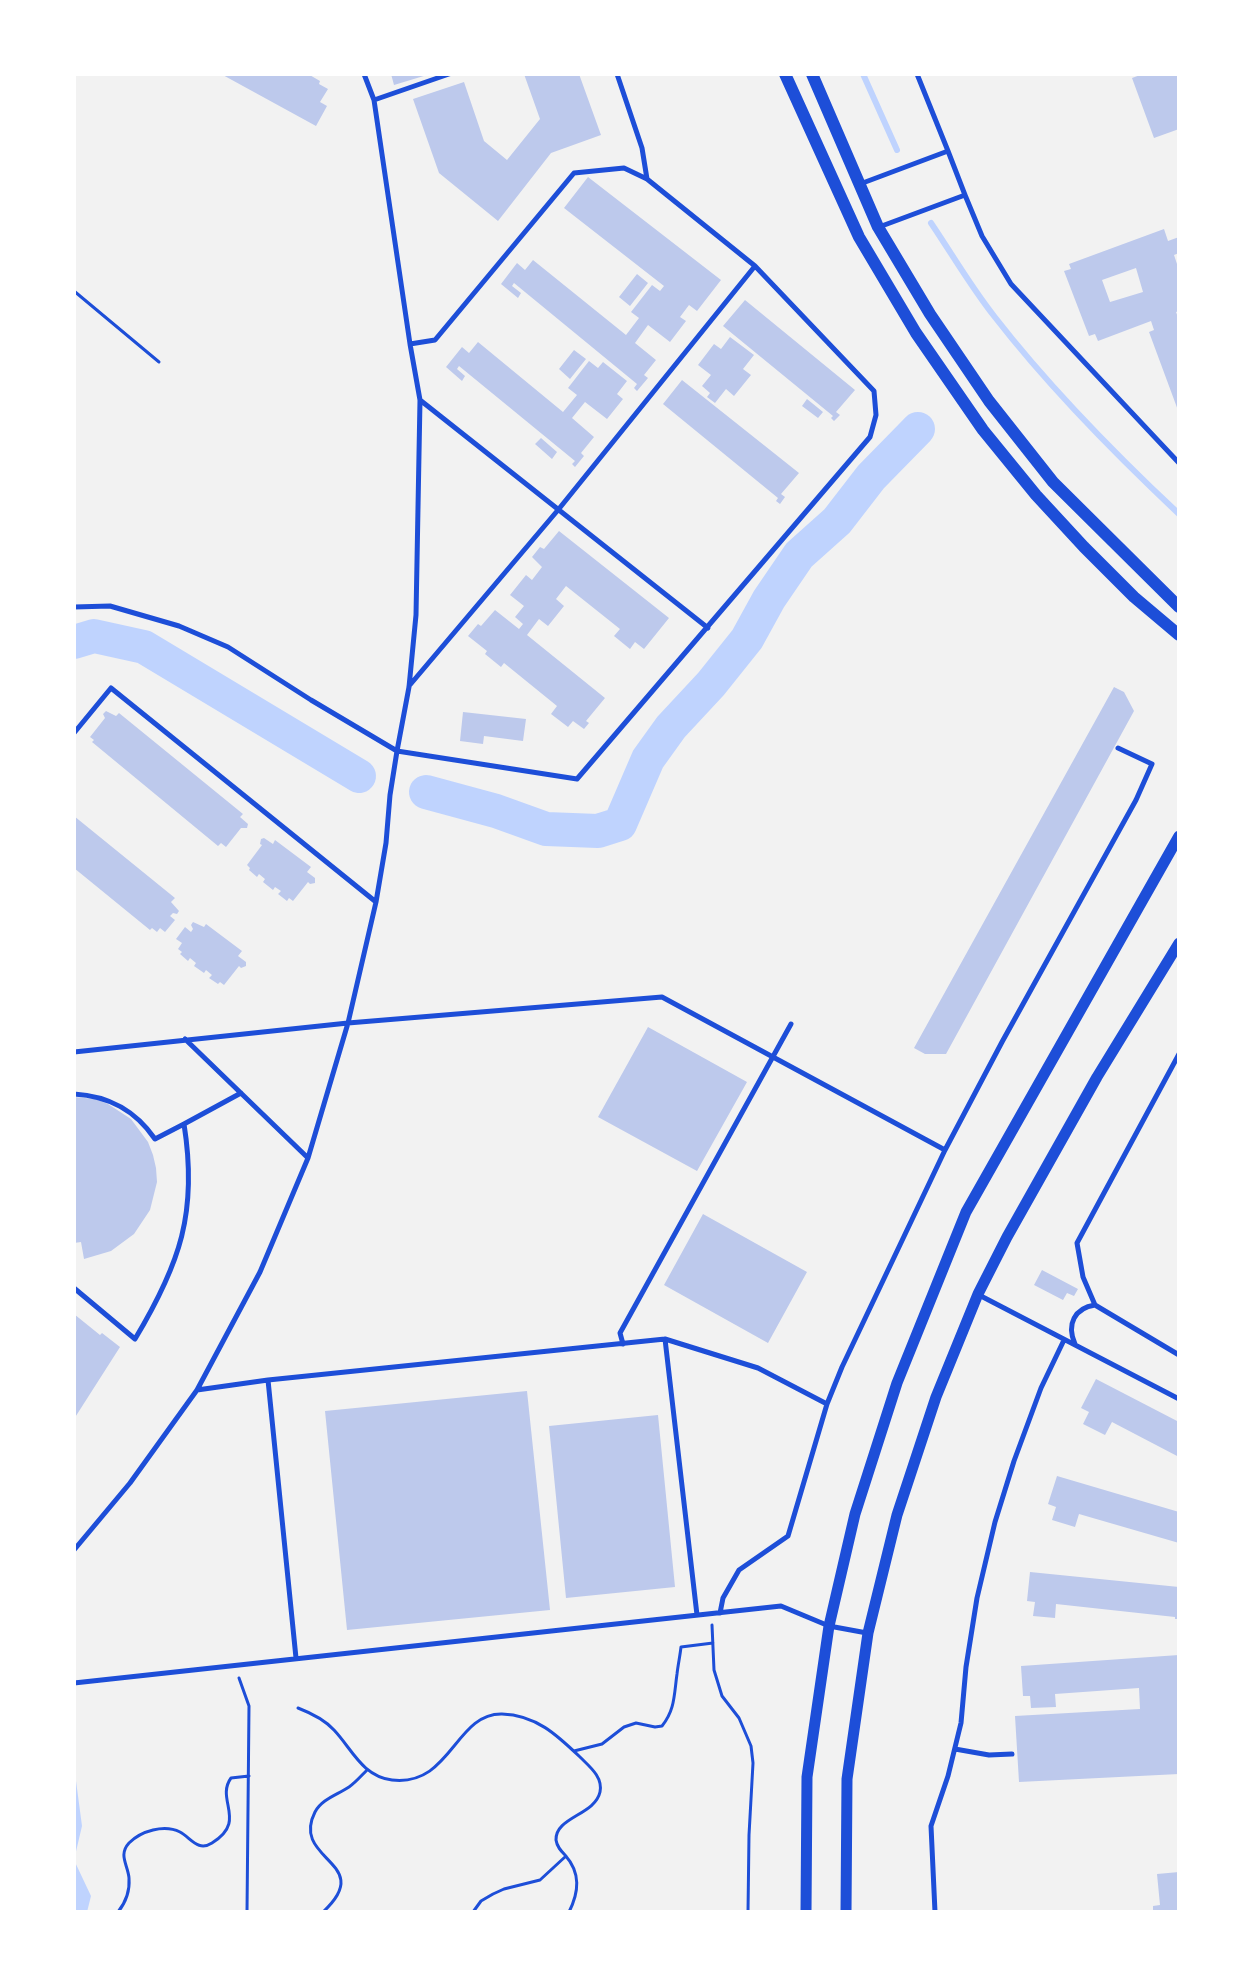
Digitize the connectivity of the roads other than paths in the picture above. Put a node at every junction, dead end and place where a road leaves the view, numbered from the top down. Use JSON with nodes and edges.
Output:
{"nodes":[{"id":1,"x":364,"y":74,"type":"edge"},
{"id":2,"x":449,"y":74,"type":"edge"},
{"id":3,"x":617,"y":74,"type":"edge"},
{"id":4,"x":785,"y":74,"type":"edge"},
{"id":5,"x":812,"y":74,"type":"edge"},
{"id":6,"x":917,"y":74,"type":"edge"},
{"id":7,"x":374,"y":100,"type":"junction"},
{"id":8,"x":948,"y":151,"type":"junction"},
{"id":9,"x":647,"y":179,"type":"junction"},
{"id":10,"x":859,"y":185,"type":"junction"},
{"id":11,"x":965,"y":195,"type":"junction"},
{"id":12,"x":878,"y":227,"type":"junction"},
{"id":13,"x":755,"y":266,"type":"junction"},
{"id":14,"x":410,"y":344,"type":"junction"},
{"id":15,"x":420,"y":400,"type":"junction"},
{"id":16,"x":1179,"y":463,"type":"edge"},
{"id":17,"x":558,"y":510,"type":"junction"},
{"id":18,"x":74,"y":607,"type":"edge"},
{"id":19,"x":1179,"y":607,"type":"edge"},
{"id":20,"x":708,"y":628,"type":"junction"},
{"id":21,"x":1179,"y":635,"type":"edge"},
{"id":22,"x":409,"y":687,"type":"junction"},
{"id":23,"x":74,"y":733,"type":"edge"},
{"id":24,"x":1118,"y":748,"type":"dead end"},
{"id":25,"x":397,"y":751,"type":"junction"},
{"id":26,"x":1179,"y":836,"type":"edge"},
{"id":27,"x":376,"y":902,"type":"junction"},
{"id":28,"x":1179,"y":943,"type":"edge"},
{"id":29,"x":348,"y":1023,"type":"junction"},
{"id":30,"x":791,"y":1024,"type":"dead end"},
{"id":31,"x":185,"y":1039,"type":"junction"},
{"id":32,"x":74,"y":1052,"type":"edge"},
{"id":33,"x":1179,"y":1054,"type":"edge"},
{"id":34,"x":772,"y":1057,"type":"junction"},
{"id":35,"x":241,"y":1093,"type":"junction"},
{"id":36,"x":74,"y":1094,"type":"edge"},
{"id":37,"x":184,"y":1124,"type":"junction"},
{"id":38,"x":945,"y":1150,"type":"junction"},
{"id":39,"x":308,"y":1158,"type":"junction"},
{"id":40,"x":74,"y":1288,"type":"edge"},
{"id":41,"x":978,"y":1294,"type":"junction"},
{"id":42,"x":1095,"y":1305,"type":"junction"},
{"id":43,"x":665,"y":1339,"type":"junction"},
{"id":44,"x":1064,"y":1340,"type":"junction"},
{"id":45,"x":623,"y":1344,"type":"junction"},
{"id":46,"x":1076,"y":1346,"type":"junction"},
{"id":47,"x":1179,"y":1355,"type":"edge"},
{"id":48,"x":268,"y":1380,"type":"junction"},
{"id":49,"x":197,"y":1390,"type":"junction"},
{"id":50,"x":1179,"y":1399,"type":"edge"},
{"id":51,"x":827,"y":1404,"type":"junction"},
{"id":52,"x":74,"y":1550,"type":"edge"},
{"id":53,"x":720,"y":1613,"type":"junction"},
{"id":54,"x":697,"y":1615,"type":"junction"},
{"id":55,"x":829,"y":1626,"type":"junction"},
{"id":56,"x":868,"y":1633,"type":"junction"},
{"id":57,"x":296,"y":1658,"type":"junction"},
{"id":58,"x":74,"y":1683,"type":"edge"},
{"id":59,"x":955,"y":1749,"type":"junction"},
{"id":60,"x":1012,"y":1754,"type":"dead end"},
{"id":61,"x":806,"y":1912,"type":"edge"},
{"id":62,"x":846,"y":1912,"type":"edge"},
{"id":63,"x":935,"y":1912,"type":"edge"}],
"edges":[{"from":1,"to":7,"type":"lane"},
{"from":2,"to":7,"type":"lane"},
{"from":3,"to":9,"type":"lane"},
{"from":4,"to":21,"type":"main road"},
{"from":5,"to":10,"type":"main road"},
{"from":6,"to":8,"type":"lane"},
{"from":7,"to":14,"type":"lane"},
{"from":8,"to":10,"type":"lane"},
{"from":8,"to":11,"type":"lane"},
{"from":9,"to":13,"type":"lane"},
{"from":9,"to":14,"type":"lane"},
{"from":10,"to":12,"type":"main road"},
{"from":11,"to":12,"type":"lane"},
{"from":11,"to":16,"type":"lane"},
{"from":12,"to":19,"type":"main road"},
{"from":13,"to":17,"type":"lane"},
{"from":13,"to":20,"type":"lane"},
{"from":14,"to":15,"type":"lane"},
{"from":15,"to":17,"type":"lane"},
{"from":15,"to":22,"type":"lane"},
{"from":17,"to":20,"type":"lane"},
{"from":17,"to":22,"type":"lane"},
{"from":18,"to":25,"type":"lane"},
{"from":20,"to":25,"type":"lane"},
{"from":22,"to":25,"type":"lane"},
{"from":23,"to":27,"type":"lane"},
{"from":24,"to":38,"type":"lane"},
{"from":25,"to":27,"type":"lane"},
{"from":26,"to":55,"type":"street"},
{"from":27,"to":29,"type":"lane"},
{"from":28,"to":41,"type":"street"},
{"from":29,"to":31,"type":"lane"},
{"from":29,"to":34,"type":"lane"},
{"from":29,"to":39,"type":"lane"},
{"from":30,"to":34,"type":"lane"},
{"from":31,"to":32,"type":"lane"},
{"from":31,"to":35,"type":"lane"},
{"from":33,"to":42,"type":"lane"},
{"from":34,"to":38,"type":"lane"},
{"from":34,"to":45,"type":"lane"},
{"from":35,"to":37,"type":"lane"},
{"from":35,"to":39,"type":"lane"},
{"from":36,"to":37,"type":"lane"},
{"from":37,"to":40,"type":"lane"},
{"from":38,"to":51,"type":"lane"},
{"from":39,"to":49,"type":"lane"},
{"from":41,"to":44,"type":"lane"},
{"from":41,"to":56,"type":"street"},
{"from":42,"to":46,"type":"lane"},
{"from":42,"to":47,"type":"lane"},
{"from":43,"to":45,"type":"lane"},
{"from":43,"to":51,"type":"lane"},
{"from":43,"to":54,"type":"lane"},
{"from":44,"to":46,"type":"lane"},
{"from":44,"to":59,"type":"lane"},
{"from":45,"to":48,"type":"lane"},
{"from":46,"to":50,"type":"lane"},
{"from":48,"to":49,"type":"lane"},
{"from":48,"to":57,"type":"lane"},
{"from":49,"to":52,"type":"lane"},
{"from":51,"to":53,"type":"lane"},
{"from":53,"to":54,"type":"lane"},
{"from":53,"to":55,"type":"lane"},
{"from":54,"to":57,"type":"lane"},
{"from":55,"to":56,"type":"lane"},
{"from":55,"to":61,"type":"street"},
{"from":56,"to":62,"type":"street"},
{"from":57,"to":58,"type":"lane"},
{"from":59,"to":60,"type":"lane"},
{"from":59,"to":63,"type":"lane"}]}
